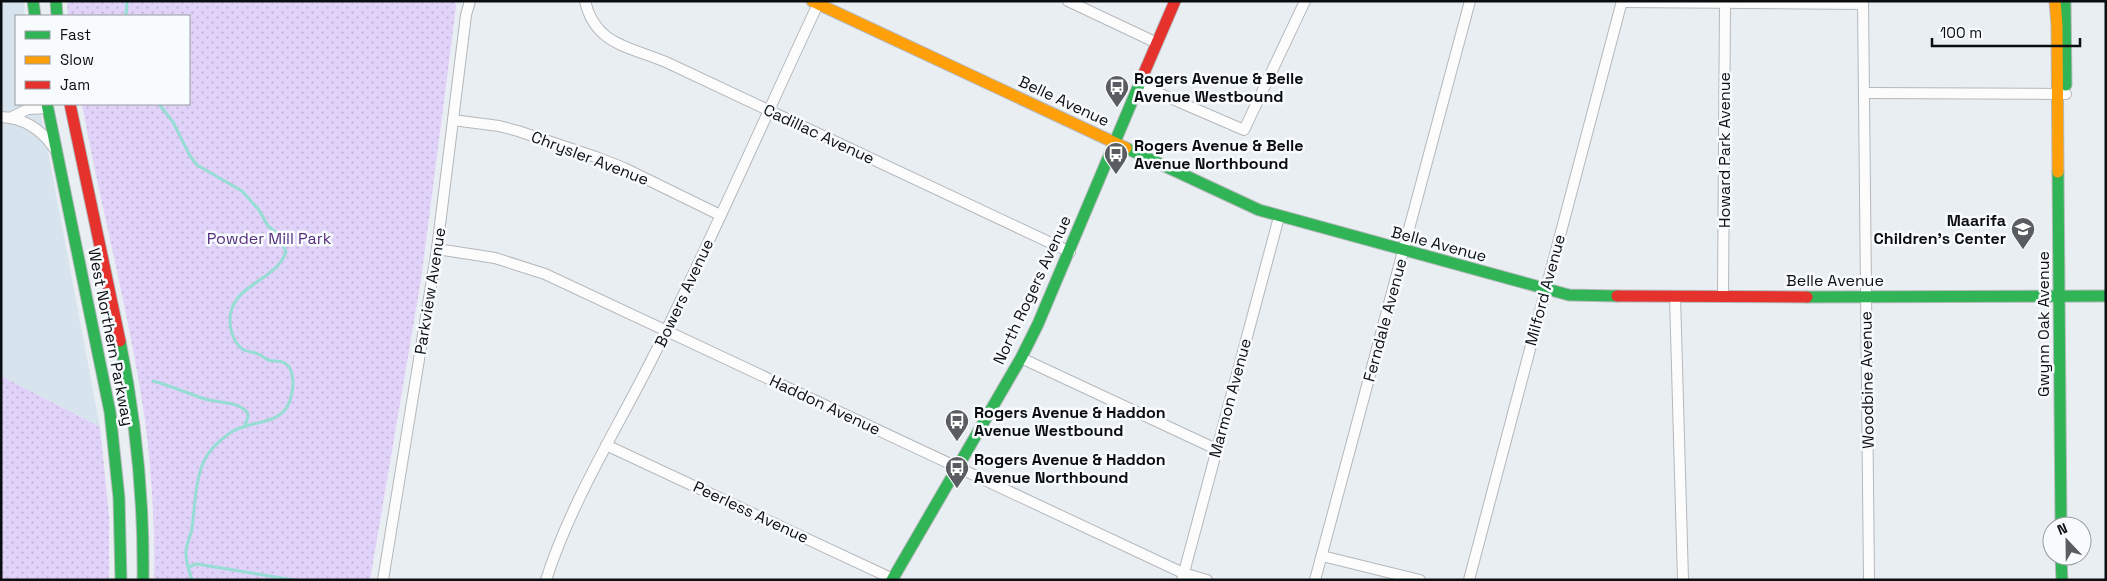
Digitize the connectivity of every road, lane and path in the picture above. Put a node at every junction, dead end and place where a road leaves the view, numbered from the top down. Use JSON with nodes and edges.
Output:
{"nodes":[{"id":1,"x":33,"y":1,"type":"edge"},
{"id":2,"x":56,"y":1,"type":"edge"},
{"id":3,"x":470,"y":1,"type":"edge"},
{"id":4,"x":585,"y":1,"type":"edge"},
{"id":5,"x":1068,"y":1,"type":"edge"},
{"id":6,"x":1175,"y":1,"type":"edge"},
{"id":7,"x":1305,"y":1,"type":"edge"},
{"id":8,"x":1470,"y":1,"type":"edge"},
{"id":9,"x":1622,"y":1,"type":"edge"},
{"id":10,"x":2055,"y":1,"type":"edge"},
{"id":11,"x":2065,"y":1,"type":"edge"},
{"id":12,"x":1725,"y":2,"type":"junction"},
{"id":13,"x":815,"y":3,"type":"edge"},
{"id":14,"x":1864,"y":3,"type":"edge"},
{"id":15,"x":35,"y":15,"type":"edge"},
{"id":16,"x":57,"y":15,"type":"edge"},
{"id":17,"x":1157,"y":43,"type":"junction"},
{"id":18,"x":1140,"y":85,"type":"junction"},
{"id":19,"x":1865,"y":93,"type":"junction"},
{"id":20,"x":2062,"y":94,"type":"junction"},
{"id":21,"x":48,"y":106,"type":"edge"},
{"id":22,"x":71,"y":109,"type":"edge"},
{"id":23,"x":768,"y":110,"type":"junction"},
{"id":24,"x":6,"y":117,"type":"edge"},
{"id":25,"x":453,"y":120,"type":"junction"},
{"id":26,"x":1116,"y":143,"type":"junction"},
{"id":27,"x":58,"y":156,"type":"junction"},
{"id":28,"x":720,"y":215,"type":"junction"},
{"id":29,"x":1278,"y":217,"type":"junction"},
{"id":30,"x":438,"y":249,"type":"junction"},
{"id":31,"x":1403,"y":251,"type":"junction"},
{"id":32,"x":1070,"y":252,"type":"junction"},
{"id":33,"x":1545,"y":290,"type":"junction"},
{"id":34,"x":1675,"y":296,"type":"junction"},
{"id":35,"x":1867,"y":296,"type":"junction"},
{"id":36,"x":2064,"y":296,"type":"junction"},
{"id":37,"x":2106,"y":296,"type":"edge"},
{"id":38,"x":1723,"y":297,"type":"junction"},
{"id":39,"x":666,"y":330,"type":"junction"},
{"id":40,"x":1021,"y":358,"type":"junction"},
{"id":41,"x":606,"y":445,"type":"junction"},
{"id":42,"x":1216,"y":449,"type":"junction"},
{"id":43,"x":957,"y":468,"type":"junction"},
{"id":44,"x":2061,"y":516,"type":"edge"},
{"id":45,"x":2070,"y":516,"type":"edge"},
{"id":46,"x":1322,"y":556,"type":"junction"},
{"id":47,"x":2061,"y":566,"type":"edge"},
{"id":48,"x":2070,"y":566,"type":"edge"},
{"id":49,"x":1182,"y":576,"type":"edge"},
{"id":50,"x":893,"y":579,"type":"edge"},
{"id":51,"x":121,"y":580,"type":"edge"},
{"id":52,"x":143,"y":580,"type":"edge"},
{"id":53,"x":383,"y":580,"type":"edge"},
{"id":54,"x":546,"y":580,"type":"edge"},
{"id":55,"x":1207,"y":580,"type":"edge"},
{"id":56,"x":1315,"y":580,"type":"edge"},
{"id":57,"x":1420,"y":580,"type":"edge"},
{"id":58,"x":1469,"y":580,"type":"edge"},
{"id":59,"x":1682,"y":580,"type":"edge"},
{"id":60,"x":1869,"y":580,"type":"edge"},
{"id":61,"x":2062,"y":580,"type":"edge"},
{"id":62,"x":2071,"y":580,"type":"edge"}],
"edges":[{"from":1,"to":15,"type":"street"},
{"from":2,"to":16,"type":"street"},
{"from":3,"to":25,"type":"street","name":"Parkview Avenue"},
{"from":4,"to":23,"type":"street","name":"Cadillac Avenue"},
{"from":5,"to":17,"type":"street"},
{"from":6,"to":17,"type":"street","name":"North Rogers Avenue"},
{"from":7,"to":18,"type":"street"},
{"from":8,"to":31,"type":"street","name":"Ferndale Avenue"},
{"from":9,"to":12,"type":"street"},
{"from":9,"to":33,"type":"street","name":"Milford Avenue"},
{"from":10,"to":20,"type":"street","name":"Gwynn Oak Avenue"},
{"from":11,"to":20,"type":"street","name":"Gwynn Oak Avenue"},
{"from":12,"to":14,"type":"street"},
{"from":12,"to":38,"type":"street","name":"Howard Park Avenue"},
{"from":13,"to":23,"type":"street","name":"Bowers Avenue"},
{"from":13,"to":26,"type":"street","name":"Belle Avenue"},
{"from":14,"to":19,"type":"street","name":"Woodbine Avenue"},
{"from":17,"to":18,"type":"street","name":"North Rogers Avenue"},
{"from":18,"to":26,"type":"street","name":"North Rogers Avenue"},
{"from":19,"to":20,"type":"street"},
{"from":19,"to":35,"type":"street","name":"Woodbine Avenue"},
{"from":20,"to":36,"type":"street","name":"Gwynn Oak Avenue"},
{"from":21,"to":22,"type":"street"},
{"from":21,"to":24,"type":"street"},
{"from":21,"to":27,"type":"street","name":"West Northern Parkway"},
{"from":22,"to":52,"type":"street","name":"West Northern Parkway"},
{"from":23,"to":28,"type":"street","name":"Bowers Avenue"},
{"from":23,"to":32,"type":"street","name":"Cadillac Avenue"},
{"from":24,"to":27,"type":"street"},
{"from":25,"to":28,"type":"street","name":"Chrysler Avenue"},
{"from":25,"to":30,"type":"street","name":"Parkview Avenue"},
{"from":26,"to":29,"type":"street","name":"Belle Avenue"},
{"from":26,"to":32,"type":"street","name":"North Rogers Avenue"},
{"from":27,"to":51,"type":"street","name":"West Northern Parkway"},
{"from":28,"to":39,"type":"street","name":"Bowers Avenue"},
{"from":29,"to":31,"type":"street","name":"Belle Avenue"},
{"from":29,"to":42,"type":"street","name":"Marmon Avenue"},
{"from":30,"to":39,"type":"street","name":"Haddon Avenue"},
{"from":30,"to":53,"type":"street","name":"Parkview Avenue"},
{"from":31,"to":33,"type":"street","name":"Belle Avenue"},
{"from":31,"to":46,"type":"street","name":"Ferndale Avenue"},
{"from":32,"to":40,"type":"street","name":"North Rogers Avenue"},
{"from":33,"to":34,"type":"street","name":"Belle Avenue"},
{"from":33,"to":58,"type":"street","name":"Milford Avenue"},
{"from":34,"to":38,"type":"street","name":"Belle Avenue"},
{"from":34,"to":59,"type":"street"},
{"from":35,"to":36,"type":"street","name":"Belle Avenue"},
{"from":35,"to":38,"type":"street","name":"Belle Avenue"},
{"from":35,"to":60,"type":"street","name":"Woodbine Avenue"},
{"from":36,"to":37,"type":"street","name":"Belle Avenue"},
{"from":36,"to":44,"type":"street","name":"Gwynn Oak Avenue"},
{"from":36,"to":45,"type":"street","name":"Gwynn Oak Avenue"},
{"from":39,"to":41,"type":"street","name":"Bowers Avenue"},
{"from":39,"to":43,"type":"street","name":"Haddon Avenue"},
{"from":40,"to":42,"type":"street"},
{"from":40,"to":43,"type":"street","name":"North Rogers Avenue"},
{"from":41,"to":50,"type":"street","name":"Peerless Avenue"},
{"from":41,"to":54,"type":"street","name":"Bowers Avenue"},
{"from":42,"to":49,"type":"street","name":"Marmon Avenue"},
{"from":43,"to":49,"type":"street","name":"Haddon Avenue"},
{"from":43,"to":50,"type":"street","name":"North Rogers Avenue"},
{"from":46,"to":56,"type":"street","name":"Ferndale Avenue"},
{"from":46,"to":57,"type":"street"},
{"from":47,"to":61,"type":"street"},
{"from":48,"to":62,"type":"street"},
{"from":49,"to":55,"type":"street","name":"Haddon Avenue"}]}
